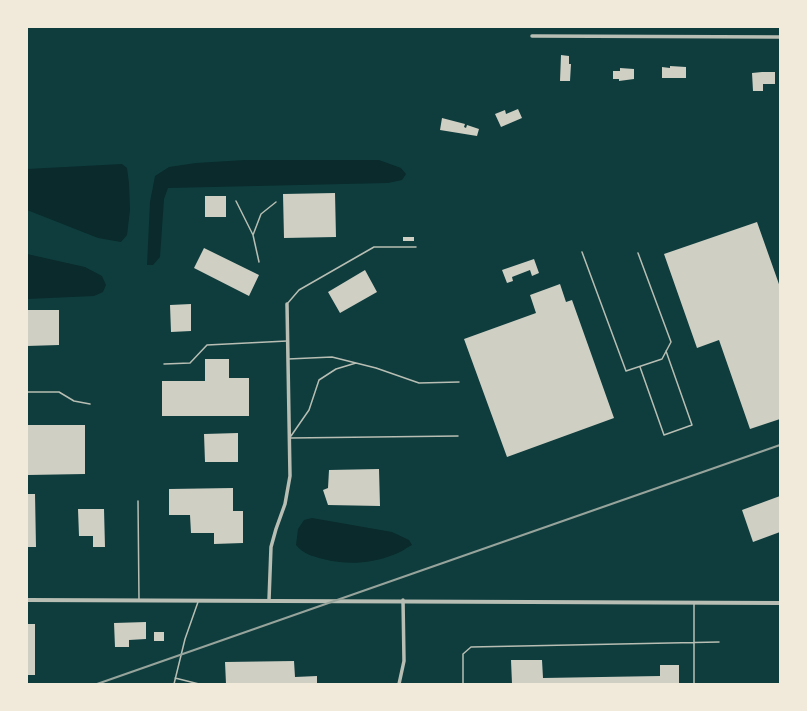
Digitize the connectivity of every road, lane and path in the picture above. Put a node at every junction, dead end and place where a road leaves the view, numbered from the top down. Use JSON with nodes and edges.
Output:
{"nodes":[{"id":1,"x":532,"y":36,"type":"dead end"},
{"id":2,"x":780,"y":37,"type":"edge"},
{"id":3,"x":236,"y":201,"type":"dead end"},
{"id":4,"x":276,"y":202,"type":"dead end"},
{"id":5,"x":253,"y":235,"type":"junction"},
{"id":6,"x":416,"y":247,"type":"dead end"},
{"id":7,"x":582,"y":252,"type":"dead end"},
{"id":8,"x":638,"y":253,"type":"dead end"},
{"id":9,"x":259,"y":262,"type":"dead end"},
{"id":10,"x":287,"y":304,"type":"joint"},
{"id":11,"x":288,"y":342,"type":"junction"},
{"id":12,"x":666,"y":351,"type":"junction"},
{"id":13,"x":288,"y":359,"type":"junction"},
{"id":14,"x":357,"y":363,"type":"junction"},
{"id":15,"x":164,"y":364,"type":"dead end"},
{"id":16,"x":640,"y":367,"type":"junction"},
{"id":17,"x":459,"y":382,"type":"dead end"},
{"id":18,"x":27,"y":392,"type":"edge"},
{"id":19,"x":90,"y":404,"type":"dead end"},
{"id":20,"x":458,"y":436,"type":"dead end"},
{"id":21,"x":290,"y":438,"type":"junction"},
{"id":22,"x":138,"y":501,"type":"dead end"},
{"id":23,"x":27,"y":600,"type":"edge"},
{"id":24,"x":139,"y":600,"type":"junction"},
{"id":25,"x":199,"y":600,"type":"junction"},
{"id":26,"x":269,"y":600,"type":"junction"},
{"id":27,"x":402,"y":600,"type":"junction"},
{"id":28,"x":694,"y":602,"type":"junction"},
{"id":29,"x":780,"y":603,"type":"edge"},
{"id":30,"x":694,"y":642,"type":"junction"},
{"id":31,"x":719,"y":642,"type":"dead end"},
{"id":32,"x":175,"y":678,"type":"junction"},
{"id":33,"x":174,"y":684,"type":"edge"},
{"id":34,"x":199,"y":684,"type":"edge"},
{"id":35,"x":399,"y":684,"type":"edge"},
{"id":36,"x":464,"y":684,"type":"edge"},
{"id":37,"x":694,"y":684,"type":"edge"}],
"edges":[{"from":1,"to":2,"type":"street"},
{"from":3,"to":5,"type":"lane"},
{"from":4,"to":5,"type":"lane"},
{"from":5,"to":9,"type":"lane"},
{"from":6,"to":10,"type":"lane"},
{"from":7,"to":16,"type":"lane"},
{"from":8,"to":12,"type":"lane"},
{"from":10,"to":11,"type":"street"},
{"from":11,"to":13,"type":"street"},
{"from":11,"to":15,"type":"lane"},
{"from":12,"to":16,"type":"lane"},
{"from":12,"to":16,"type":"lane"},
{"from":13,"to":14,"type":"lane"},
{"from":13,"to":21,"type":"street"},
{"from":14,"to":17,"type":"lane"},
{"from":14,"to":21,"type":"lane"},
{"from":18,"to":19,"type":"lane"},
{"from":20,"to":21,"type":"lane"},
{"from":21,"to":26,"type":"street"},
{"from":22,"to":24,"type":"lane"},
{"from":23,"to":24,"type":"street"},
{"from":24,"to":25,"type":"street"},
{"from":25,"to":26,"type":"street"},
{"from":25,"to":32,"type":"lane"},
{"from":26,"to":27,"type":"street"},
{"from":27,"to":28,"type":"street"},
{"from":27,"to":35,"type":"street"},
{"from":28,"to":29,"type":"street"},
{"from":28,"to":30,"type":"lane"},
{"from":30,"to":31,"type":"lane"},
{"from":30,"to":36,"type":"lane"},
{"from":30,"to":37,"type":"lane"},
{"from":32,"to":33,"type":"lane"},
{"from":32,"to":34,"type":"lane"}]}
